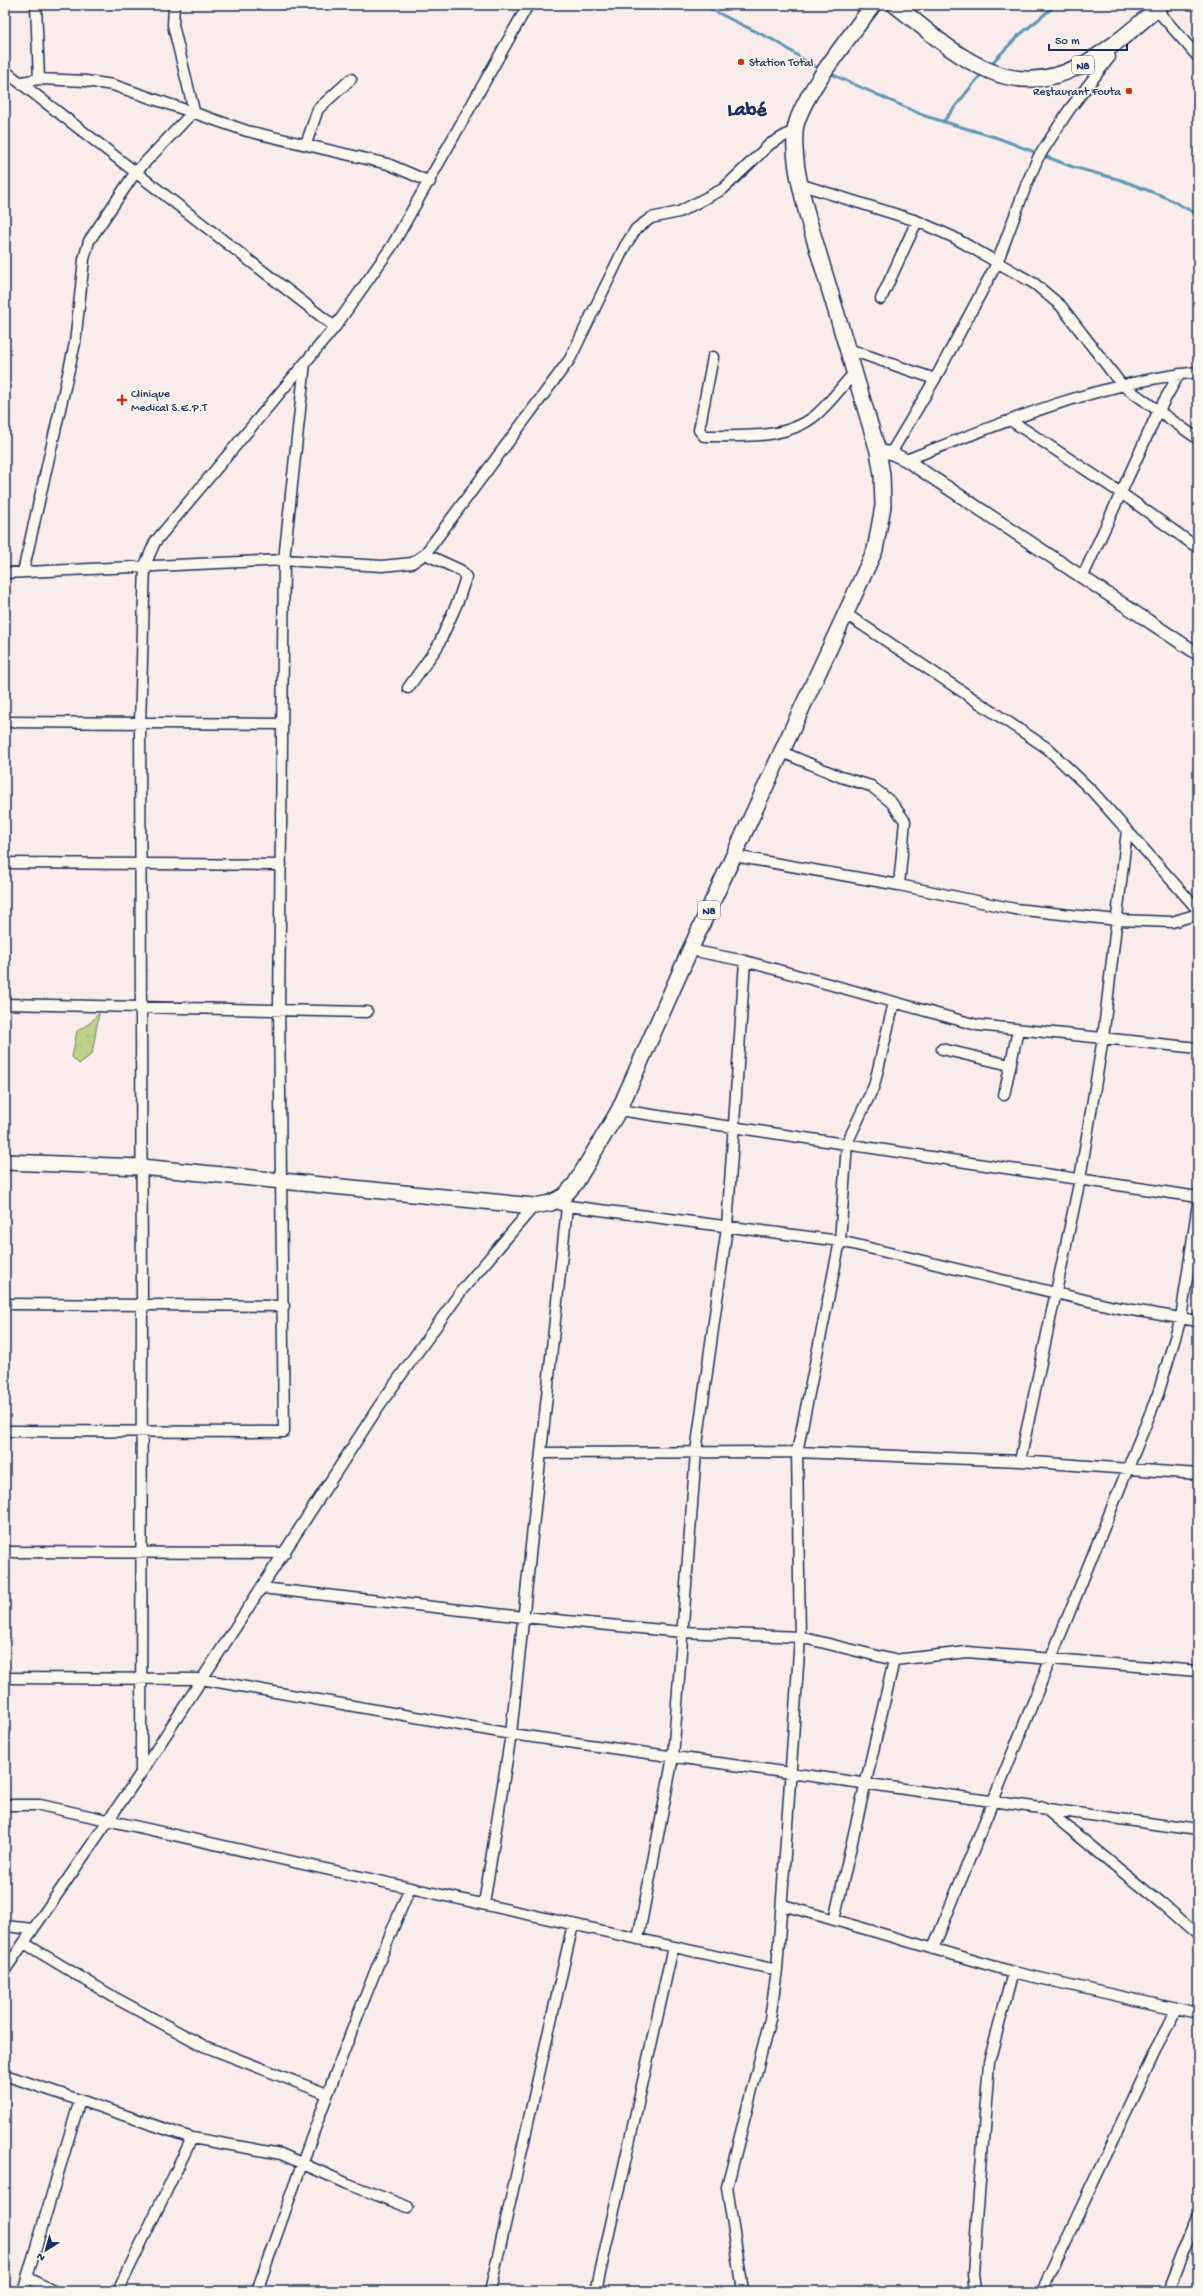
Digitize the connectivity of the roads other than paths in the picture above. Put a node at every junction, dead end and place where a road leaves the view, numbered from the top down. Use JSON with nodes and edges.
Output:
{"nodes":[{"id":1,"x":36,"y":5,"type":"edge"},
{"id":2,"x":174,"y":5,"type":"edge"},
{"id":3,"x":528,"y":5,"type":"edge"},
{"id":4,"x":873,"y":5,"type":"edge"},
{"id":5,"x":895,"y":5,"type":"edge"},
{"id":6,"x":1158,"y":7,"type":"edge"},
{"id":7,"x":1104,"y":51,"type":"junction"},
{"id":8,"x":1198,"y":56,"type":"edge"},
{"id":9,"x":5,"y":72,"type":"edge"},
{"id":10,"x":39,"y":79,"type":"junction"},
{"id":11,"x":351,"y":79,"type":"dead end"},
{"id":12,"x":22,"y":82,"type":"junction"},
{"id":13,"x":194,"y":111,"type":"junction"},
{"id":14,"x":796,"y":130,"type":"junction"},
{"id":15,"x":306,"y":144,"type":"junction"},
{"id":16,"x":135,"y":173,"type":"junction"},
{"id":17,"x":430,"y":182,"type":"junction"},
{"id":18,"x":799,"y":184,"type":"junction"},
{"id":19,"x":917,"y":221,"type":"junction"},
{"id":20,"x":997,"y":263,"type":"junction"},
{"id":21,"x":881,"y":299,"type":"dead end"},
{"id":22,"x":335,"y":327,"type":"junction"},
{"id":23,"x":848,"y":348,"type":"junction"},
{"id":24,"x":713,"y":357,"type":"dead end"},
{"id":25,"x":305,"y":363,"type":"junction"},
{"id":26,"x":855,"y":372,"type":"junction"},
{"id":27,"x":1198,"y":372,"type":"edge"},
{"id":28,"x":1179,"y":374,"type":"junction"},
{"id":29,"x":935,"y":379,"type":"junction"},
{"id":30,"x":1121,"y":384,"type":"junction"},
{"id":31,"x":1158,"y":412,"type":"junction"},
{"id":32,"x":1010,"y":420,"type":"junction"},
{"id":33,"x":1198,"y":439,"type":"edge"},
{"id":34,"x":885,"y":452,"type":"junction"},
{"id":35,"x":906,"y":460,"type":"junction"},
{"id":36,"x":1121,"y":493,"type":"junction"},
{"id":37,"x":1198,"y":548,"type":"edge"},
{"id":38,"x":425,"y":554,"type":"junction"},
{"id":39,"x":284,"y":560,"type":"junction"},
{"id":40,"x":144,"y":565,"type":"junction"},
{"id":41,"x":23,"y":572,"type":"junction"},
{"id":42,"x":5,"y":573,"type":"edge"},
{"id":43,"x":1082,"y":578,"type":"junction"},
{"id":44,"x":846,"y":614,"type":"junction"},
{"id":45,"x":1198,"y":654,"type":"edge"},
{"id":46,"x":408,"y":688,"type":"dead end"},
{"id":47,"x":5,"y":722,"type":"edge"},
{"id":48,"x":140,"y":723,"type":"junction"},
{"id":49,"x":282,"y":724,"type":"junction"},
{"id":50,"x":782,"y":752,"type":"junction"},
{"id":51,"x":1127,"y":830,"type":"junction"},
{"id":52,"x":734,"y":856,"type":"junction"},
{"id":53,"x":5,"y":863,"type":"edge"},
{"id":54,"x":141,"y":865,"type":"junction"},
{"id":55,"x":281,"y":866,"type":"junction"},
{"id":56,"x":899,"y":885,"type":"junction"},
{"id":57,"x":1198,"y":910,"type":"edge"},
{"id":58,"x":1198,"y":914,"type":"edge"},
{"id":59,"x":1117,"y":920,"type":"junction"},
{"id":60,"x":690,"y":950,"type":"junction"},
{"id":61,"x":745,"y":961,"type":"junction"},
{"id":62,"x":894,"y":1002,"type":"junction"},
{"id":63,"x":5,"y":1004,"type":"edge"},
{"id":64,"x":140,"y":1007,"type":"junction"},
{"id":65,"x":279,"y":1008,"type":"junction"},
{"id":66,"x":367,"y":1012,"type":"dead end"},
{"id":67,"x":1018,"y":1030,"type":"junction"},
{"id":68,"x":1103,"y":1038,"type":"junction"},
{"id":69,"x":1198,"y":1048,"type":"edge"},
{"id":70,"x":942,"y":1049,"type":"dead end"},
{"id":71,"x":1010,"y":1065,"type":"junction"},
{"id":72,"x":1004,"y":1095,"type":"dead end"},
{"id":73,"x":619,"y":1110,"type":"junction"},
{"id":74,"x":734,"y":1126,"type":"junction"},
{"id":75,"x":847,"y":1143,"type":"junction"},
{"id":76,"x":5,"y":1162,"type":"edge"},
{"id":77,"x":141,"y":1167,"type":"junction"},
{"id":78,"x":281,"y":1179,"type":"junction"},
{"id":79,"x":1080,"y":1179,"type":"junction"},
{"id":80,"x":1198,"y":1197,"type":"edge"},
{"id":81,"x":551,"y":1203,"type":"junction"},
{"id":82,"x":1198,"y":1203,"type":"edge"},
{"id":83,"x":534,"y":1206,"type":"junction"},
{"id":84,"x":567,"y":1207,"type":"junction"},
{"id":85,"x":727,"y":1227,"type":"junction"},
{"id":86,"x":840,"y":1241,"type":"junction"},
{"id":87,"x":1058,"y":1294,"type":"junction"},
{"id":88,"x":5,"y":1304,"type":"edge"},
{"id":89,"x":142,"y":1305,"type":"junction"},
{"id":90,"x":284,"y":1306,"type":"junction"},
{"id":91,"x":1182,"y":1318,"type":"junction"},
{"id":92,"x":1198,"y":1321,"type":"edge"},
{"id":93,"x":5,"y":1431,"type":"edge"},
{"id":94,"x":142,"y":1432,"type":"junction"},
{"id":95,"x":696,"y":1452,"type":"junction"},
{"id":96,"x":797,"y":1452,"type":"junction"},
{"id":97,"x":541,"y":1453,"type":"junction"},
{"id":98,"x":1020,"y":1461,"type":"junction"},
{"id":99,"x":1127,"y":1469,"type":"junction"},
{"id":100,"x":1198,"y":1474,"type":"edge"},
{"id":101,"x":5,"y":1552,"type":"edge"},
{"id":102,"x":141,"y":1553,"type":"junction"},
{"id":103,"x":285,"y":1553,"type":"junction"},
{"id":104,"x":262,"y":1588,"type":"junction"},
{"id":105,"x":524,"y":1617,"type":"junction"},
{"id":106,"x":682,"y":1632,"type":"junction"},
{"id":107,"x":800,"y":1637,"type":"junction"},
{"id":108,"x":894,"y":1660,"type":"junction"},
{"id":109,"x":1050,"y":1660,"type":"junction"},
{"id":110,"x":1198,"y":1671,"type":"edge"},
{"id":111,"x":5,"y":1678,"type":"edge"},
{"id":112,"x":141,"y":1678,"type":"junction"},
{"id":113,"x":201,"y":1679,"type":"junction"},
{"id":114,"x":511,"y":1734,"type":"junction"},
{"id":115,"x":673,"y":1757,"type":"junction"},
{"id":116,"x":141,"y":1773,"type":"junction"},
{"id":117,"x":792,"y":1773,"type":"junction"},
{"id":118,"x":865,"y":1783,"type":"junction"},
{"id":119,"x":993,"y":1800,"type":"junction"},
{"id":120,"x":5,"y":1805,"type":"edge"},
{"id":121,"x":1043,"y":1807,"type":"junction"},
{"id":122,"x":109,"y":1821,"type":"junction"},
{"id":123,"x":1198,"y":1830,"type":"edge"},
{"id":124,"x":410,"y":1888,"type":"junction"},
{"id":125,"x":484,"y":1904,"type":"junction"},
{"id":126,"x":783,"y":1905,"type":"junction"},
{"id":127,"x":834,"y":1920,"type":"junction"},
{"id":128,"x":573,"y":1924,"type":"junction"},
{"id":129,"x":5,"y":1926,"type":"edge"},
{"id":130,"x":33,"y":1929,"type":"junction"},
{"id":131,"x":1198,"y":1936,"type":"edge"},
{"id":132,"x":638,"y":1939,"type":"junction"},
{"id":133,"x":24,"y":1943,"type":"junction"},
{"id":134,"x":673,"y":1947,"type":"junction"},
{"id":135,"x":933,"y":1949,"type":"junction"},
{"id":136,"x":5,"y":1970,"type":"edge"},
{"id":137,"x":777,"y":1970,"type":"junction"},
{"id":138,"x":1013,"y":1972,"type":"junction"},
{"id":139,"x":1175,"y":2009,"type":"junction"},
{"id":140,"x":1198,"y":2014,"type":"edge"},
{"id":141,"x":5,"y":2075,"type":"edge"},
{"id":142,"x":327,"y":2094,"type":"junction"},
{"id":143,"x":80,"y":2100,"type":"junction"},
{"id":144,"x":192,"y":2138,"type":"junction"},
{"id":145,"x":301,"y":2162,"type":"junction"},
{"id":146,"x":408,"y":2207,"type":"dead end"},
{"id":147,"x":1198,"y":2218,"type":"edge"},
{"id":148,"x":27,"y":2278,"type":"junction"},
{"id":149,"x":23,"y":2291,"type":"edge"},
{"id":150,"x":53,"y":2291,"type":"edge"},
{"id":151,"x":118,"y":2291,"type":"edge"},
{"id":152,"x":257,"y":2291,"type":"edge"},
{"id":153,"x":490,"y":2291,"type":"edge"},
{"id":154,"x":596,"y":2291,"type":"edge"},
{"id":155,"x":743,"y":2291,"type":"edge"},
{"id":156,"x":975,"y":2291,"type":"edge"},
{"id":157,"x":1042,"y":2291,"type":"edge"},
{"id":158,"x":1169,"y":2291,"type":"edge"}],
"edges":[{"from":1,"to":10,"type":"street"},
{"from":2,"to":13,"type":"street"},
{"from":3,"to":17,"type":"street"},
{"from":4,"to":14,"type":"main road","number":"N8"},
{"from":5,"to":7,"type":"main road","number":"N8"},
{"from":6,"to":7,"type":"main road","number":"N8"},
{"from":6,"to":8,"type":"street"},
{"from":7,"to":20,"type":"street"},
{"from":9,"to":12,"type":"street"},
{"from":10,"to":12,"type":"street"},
{"from":10,"to":13,"type":"street"},
{"from":11,"to":15,"type":"street"},
{"from":12,"to":16,"type":"street"},
{"from":13,"to":15,"type":"street"},
{"from":13,"to":16,"type":"street"},
{"from":14,"to":18,"type":"main road","number":"N8"},
{"from":14,"to":38,"type":"street"},
{"from":15,"to":17,"type":"street"},
{"from":16,"to":22,"type":"street"},
{"from":16,"to":41,"type":"street"},
{"from":17,"to":22,"type":"street"},
{"from":18,"to":19,"type":"street"},
{"from":18,"to":23,"type":"main road","number":"N8"},
{"from":19,"to":20,"type":"street"},
{"from":19,"to":21,"type":"street"},
{"from":20,"to":29,"type":"street"},
{"from":20,"to":30,"type":"street"},
{"from":22,"to":25,"type":"street"},
{"from":23,"to":26,"type":"main road","number":"N8"},
{"from":23,"to":29,"type":"street"},
{"from":24,"to":26,"type":"street"},
{"from":25,"to":39,"type":"street"},
{"from":25,"to":40,"type":"street"},
{"from":26,"to":34,"type":"main road","number":"N8"},
{"from":27,"to":28,"type":"street"},
{"from":28,"to":30,"type":"street"},
{"from":28,"to":31,"type":"street"},
{"from":29,"to":34,"type":"street"},
{"from":30,"to":31,"type":"street"},
{"from":30,"to":32,"type":"street"},
{"from":31,"to":33,"type":"street"},
{"from":31,"to":36,"type":"street"},
{"from":32,"to":35,"type":"street"},
{"from":32,"to":36,"type":"street"},
{"from":34,"to":35,"type":"street"},
{"from":34,"to":44,"type":"main road","number":"N8"},
{"from":35,"to":43,"type":"street"},
{"from":36,"to":37,"type":"street"},
{"from":36,"to":43,"type":"street"},
{"from":38,"to":39,"type":"street"},
{"from":38,"to":46,"type":"street"},
{"from":39,"to":40,"type":"street"},
{"from":39,"to":49,"type":"street"},
{"from":40,"to":41,"type":"street"},
{"from":40,"to":48,"type":"street"},
{"from":41,"to":42,"type":"street"},
{"from":43,"to":45,"type":"street"},
{"from":44,"to":50,"type":"main road","number":"N8"},
{"from":44,"to":51,"type":"street"},
{"from":47,"to":48,"type":"street"},
{"from":48,"to":49,"type":"street"},
{"from":48,"to":54,"type":"street"},
{"from":49,"to":55,"type":"street"},
{"from":50,"to":52,"type":"main road","number":"N8"},
{"from":50,"to":56,"type":"street"},
{"from":51,"to":57,"type":"street"},
{"from":51,"to":59,"type":"street"},
{"from":52,"to":56,"type":"street"},
{"from":52,"to":60,"type":"main road","number":"N8"},
{"from":53,"to":54,"type":"street"},
{"from":54,"to":55,"type":"street"},
{"from":54,"to":64,"type":"street"},
{"from":55,"to":65,"type":"street"},
{"from":56,"to":59,"type":"street"},
{"from":58,"to":59,"type":"street"},
{"from":59,"to":68,"type":"street"},
{"from":60,"to":61,"type":"street"},
{"from":60,"to":73,"type":"main road","number":"N8"},
{"from":61,"to":62,"type":"street"},
{"from":61,"to":74,"type":"street"},
{"from":62,"to":67,"type":"street"},
{"from":62,"to":75,"type":"street"},
{"from":63,"to":64,"type":"street"},
{"from":64,"to":65,"type":"street"},
{"from":64,"to":77,"type":"street"},
{"from":65,"to":66,"type":"street"},
{"from":65,"to":78,"type":"street"},
{"from":67,"to":68,"type":"street"},
{"from":67,"to":71,"type":"street"},
{"from":68,"to":69,"type":"street"},
{"from":68,"to":79,"type":"street"},
{"from":70,"to":71,"type":"street"},
{"from":71,"to":72,"type":"street"},
{"from":73,"to":74,"type":"street"},
{"from":73,"to":81,"type":"main road","number":"N8"},
{"from":74,"to":75,"type":"street"},
{"from":74,"to":85,"type":"street"},
{"from":75,"to":79,"type":"street"},
{"from":75,"to":86,"type":"street"},
{"from":76,"to":77,"type":"main road","number":"N8"},
{"from":77,"to":78,"type":"main road","number":"N8"},
{"from":77,"to":89,"type":"street"},
{"from":78,"to":83,"type":"main road","number":"N8"},
{"from":78,"to":90,"type":"street"},
{"from":79,"to":80,"type":"street"},
{"from":79,"to":87,"type":"street"},
{"from":81,"to":83,"type":"main road","number":"N8"},
{"from":81,"to":84,"type":"street"},
{"from":82,"to":91,"type":"street"},
{"from":83,"to":103,"type":"street"},
{"from":84,"to":85,"type":"street"},
{"from":84,"to":97,"type":"street"},
{"from":85,"to":86,"type":"street"},
{"from":85,"to":95,"type":"street"},
{"from":86,"to":87,"type":"street"},
{"from":86,"to":96,"type":"street"},
{"from":87,"to":91,"type":"street"},
{"from":87,"to":98,"type":"street"},
{"from":88,"to":89,"type":"street"},
{"from":89,"to":90,"type":"street"},
{"from":89,"to":94,"type":"street"},
{"from":90,"to":94,"type":"street"},
{"from":91,"to":92,"type":"street"},
{"from":91,"to":99,"type":"street"},
{"from":93,"to":94,"type":"street"},
{"from":94,"to":102,"type":"street"},
{"from":95,"to":96,"type":"street"},
{"from":95,"to":97,"type":"street"},
{"from":95,"to":106,"type":"street"},
{"from":96,"to":98,"type":"street"},
{"from":96,"to":107,"type":"street"},
{"from":97,"to":105,"type":"street"},
{"from":98,"to":99,"type":"street"},
{"from":99,"to":100,"type":"street"},
{"from":99,"to":109,"type":"street"},
{"from":101,"to":102,"type":"street"},
{"from":102,"to":103,"type":"street"},
{"from":102,"to":112,"type":"street"},
{"from":103,"to":104,"type":"street"},
{"from":104,"to":105,"type":"street"},
{"from":104,"to":113,"type":"street"},
{"from":105,"to":106,"type":"street"},
{"from":105,"to":114,"type":"street"},
{"from":106,"to":107,"type":"street"},
{"from":106,"to":115,"type":"street"},
{"from":107,"to":108,"type":"street"},
{"from":107,"to":117,"type":"street"},
{"from":108,"to":109,"type":"street"},
{"from":108,"to":118,"type":"street"},
{"from":109,"to":110,"type":"street"},
{"from":109,"to":119,"type":"street"},
{"from":111,"to":112,"type":"street"},
{"from":112,"to":113,"type":"street"},
{"from":112,"to":116,"type":"street"},
{"from":113,"to":114,"type":"street"},
{"from":113,"to":116,"type":"street"},
{"from":114,"to":115,"type":"street"},
{"from":114,"to":125,"type":"street"},
{"from":115,"to":117,"type":"street"},
{"from":115,"to":132,"type":"street"},
{"from":116,"to":122,"type":"street"},
{"from":117,"to":118,"type":"street"},
{"from":117,"to":126,"type":"street"},
{"from":118,"to":119,"type":"street"},
{"from":118,"to":127,"type":"street"},
{"from":119,"to":121,"type":"street"},
{"from":119,"to":135,"type":"street"},
{"from":120,"to":122,"type":"street"},
{"from":121,"to":123,"type":"street"},
{"from":121,"to":131,"type":"street"},
{"from":122,"to":124,"type":"street"},
{"from":122,"to":130,"type":"street"},
{"from":124,"to":125,"type":"street"},
{"from":124,"to":142,"type":"street"},
{"from":125,"to":128,"type":"street"},
{"from":126,"to":127,"type":"street"},
{"from":126,"to":137,"type":"street"},
{"from":127,"to":135,"type":"street"},
{"from":128,"to":132,"type":"street"},
{"from":128,"to":153,"type":"street"},
{"from":129,"to":130,"type":"street"},
{"from":130,"to":133,"type":"street"},
{"from":132,"to":134,"type":"street"},
{"from":133,"to":136,"type":"street"},
{"from":133,"to":142,"type":"street"},
{"from":134,"to":137,"type":"street"},
{"from":134,"to":154,"type":"street"},
{"from":135,"to":138,"type":"street"},
{"from":137,"to":155,"type":"street"},
{"from":138,"to":139,"type":"street"},
{"from":138,"to":156,"type":"street"},
{"from":139,"to":140,"type":"street"},
{"from":139,"to":157,"type":"street"},
{"from":141,"to":143,"type":"street"},
{"from":142,"to":145,"type":"street"},
{"from":143,"to":144,"type":"street"},
{"from":143,"to":148,"type":"street"},
{"from":144,"to":145,"type":"street"},
{"from":144,"to":151,"type":"street"},
{"from":145,"to":146,"type":"street"},
{"from":145,"to":152,"type":"street"},
{"from":147,"to":158,"type":"street"},
{"from":148,"to":149,"type":"street"},
{"from":148,"to":150,"type":"street"}]}
